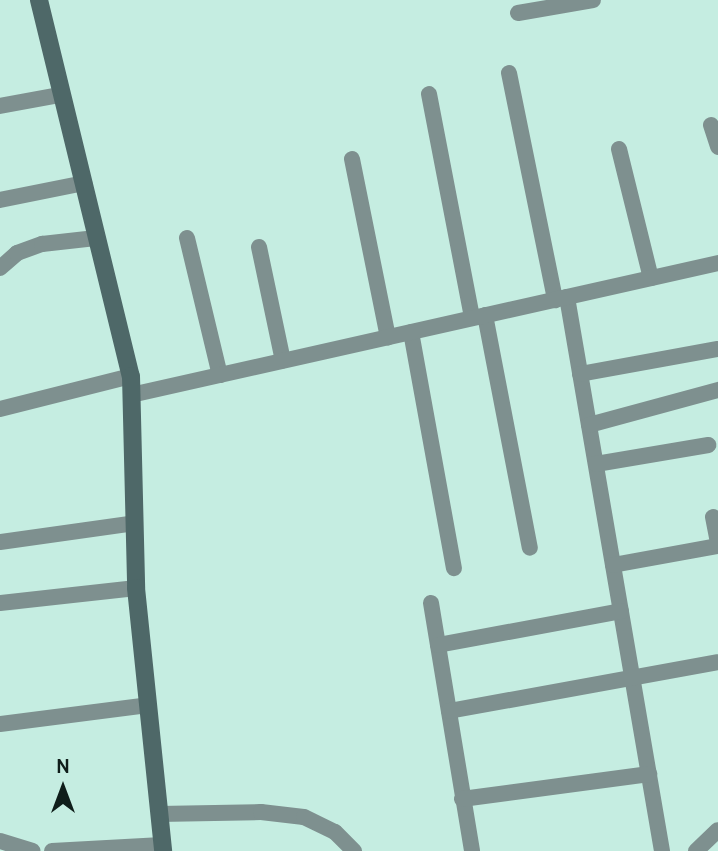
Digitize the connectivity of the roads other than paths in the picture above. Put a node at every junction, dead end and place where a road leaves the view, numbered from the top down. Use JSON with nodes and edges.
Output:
{"nodes":[{"id":1,"x":38,"y":0,"type":"edge"},
{"id":2,"x":593,"y":0,"type":"edge"},
{"id":3,"x":518,"y":13,"type":"dead end"},
{"id":4,"x":509,"y":73,"type":"dead end"},
{"id":5,"x":429,"y":94,"type":"dead end"},
{"id":6,"x":60,"y":96,"type":"junction"},
{"id":7,"x":0,"y":106,"type":"edge"},
{"id":8,"x":711,"y":125,"type":"dead end"},
{"id":9,"x":718,"y":147,"type":"edge"},
{"id":10,"x":619,"y":149,"type":"dead end"},
{"id":11,"x":352,"y":159,"type":"dead end"},
{"id":12,"x":84,"y":183,"type":"junction"},
{"id":13,"x":0,"y":200,"type":"edge"},
{"id":14,"x":96,"y":238,"type":"junction"},
{"id":15,"x":187,"y":238,"type":"dead end"},
{"id":16,"x":259,"y":247,"type":"dead end"},
{"id":17,"x":718,"y":263,"type":"edge"},
{"id":18,"x":0,"y":268,"type":"edge"},
{"id":19,"x":651,"y":278,"type":"junction"},
{"id":20,"x":561,"y":299,"type":"junction"},
{"id":21,"x":478,"y":317,"type":"junction"},
{"id":22,"x":411,"y":332,"type":"junction"},
{"id":23,"x":388,"y":337,"type":"junction"},
{"id":24,"x":718,"y":349,"type":"edge"},
{"id":25,"x":283,"y":361,"type":"junction"},
{"id":26,"x":580,"y":374,"type":"junction"},
{"id":27,"x":220,"y":375,"type":"junction"},
{"id":28,"x":131,"y":376,"type":"junction"},
{"id":29,"x":718,"y":390,"type":"edge"},
{"id":30,"x":131,"y":395,"type":"junction"},
{"id":31,"x":0,"y":409,"type":"edge"},
{"id":32,"x":589,"y":425,"type":"junction"},
{"id":33,"x":708,"y":445,"type":"dead end"},
{"id":34,"x":596,"y":464,"type":"junction"},
{"id":35,"x":713,"y":517,"type":"dead end"},
{"id":36,"x":135,"y":523,"type":"junction"},
{"id":37,"x":0,"y":542,"type":"edge"},
{"id":38,"x":718,"y":544,"type":"edge"},
{"id":39,"x":530,"y":548,"type":"dead end"},
{"id":40,"x":613,"y":565,"type":"junction"},
{"id":41,"x":454,"y":568,"type":"dead end"},
{"id":42,"x":136,"y":588,"type":"junction"},
{"id":43,"x":0,"y":603,"type":"edge"},
{"id":44,"x":431,"y":603,"type":"dead end"},
{"id":45,"x":621,"y":611,"type":"junction"},
{"id":46,"x":438,"y":645,"type":"junction"},
{"id":47,"x":718,"y":662,"type":"edge"},
{"id":48,"x":633,"y":678,"type":"junction"},
{"id":49,"x":148,"y":705,"type":"junction"},
{"id":50,"x":449,"y":712,"type":"junction"},
{"id":51,"x":0,"y":724,"type":"edge"},
{"id":52,"x":649,"y":774,"type":"junction"},
{"id":53,"x":462,"y":799,"type":"junction"},
{"id":54,"x":159,"y":814,"type":"junction"},
{"id":55,"x":718,"y":830,"type":"edge"},
{"id":56,"x":0,"y":841,"type":"edge"},
{"id":57,"x":163,"y":848,"type":"edge"},
{"id":58,"x":32,"y":851,"type":"edge"},
{"id":59,"x":52,"y":851,"type":"edge"},
{"id":60,"x":354,"y":851,"type":"edge"},
{"id":61,"x":472,"y":851,"type":"edge"},
{"id":62,"x":662,"y":851,"type":"edge"},
{"id":63,"x":696,"y":851,"type":"edge"}],
"edges":[{"from":1,"to":6,"type":"street"},
{"from":2,"to":3,"type":"street"},
{"from":4,"to":20,"type":"street"},
{"from":5,"to":21,"type":"street"},
{"from":6,"to":7,"type":"street"},
{"from":6,"to":12,"type":"street"},
{"from":8,"to":9,"type":"street"},
{"from":10,"to":19,"type":"street"},
{"from":11,"to":23,"type":"street"},
{"from":12,"to":13,"type":"street"},
{"from":12,"to":14,"type":"street"},
{"from":14,"to":18,"type":"street"},
{"from":14,"to":28,"type":"street"},
{"from":15,"to":27,"type":"street"},
{"from":16,"to":25,"type":"street"},
{"from":17,"to":19,"type":"street"},
{"from":19,"to":20,"type":"street"},
{"from":20,"to":21,"type":"street"},
{"from":20,"to":26,"type":"street"},
{"from":21,"to":22,"type":"street"},
{"from":21,"to":39,"type":"street"},
{"from":22,"to":23,"type":"street"},
{"from":22,"to":41,"type":"street"},
{"from":23,"to":25,"type":"street"},
{"from":24,"to":26,"type":"street"},
{"from":25,"to":27,"type":"street"},
{"from":26,"to":32,"type":"street"},
{"from":27,"to":30,"type":"street"},
{"from":28,"to":30,"type":"street"},
{"from":28,"to":31,"type":"street"},
{"from":29,"to":32,"type":"street"},
{"from":30,"to":36,"type":"street"},
{"from":32,"to":34,"type":"street"},
{"from":33,"to":34,"type":"street"},
{"from":34,"to":40,"type":"street"},
{"from":35,"to":38,"type":"street"},
{"from":36,"to":37,"type":"street"},
{"from":36,"to":42,"type":"street"},
{"from":38,"to":40,"type":"street"},
{"from":40,"to":45,"type":"street"},
{"from":42,"to":43,"type":"street"},
{"from":42,"to":49,"type":"street"},
{"from":44,"to":46,"type":"street"},
{"from":45,"to":46,"type":"street"},
{"from":45,"to":48,"type":"street"},
{"from":46,"to":50,"type":"street"},
{"from":47,"to":48,"type":"street"},
{"from":48,"to":50,"type":"street"},
{"from":48,"to":52,"type":"street"},
{"from":49,"to":51,"type":"street"},
{"from":49,"to":54,"type":"street"},
{"from":50,"to":53,"type":"street"},
{"from":52,"to":53,"type":"street"},
{"from":52,"to":62,"type":"street"},
{"from":53,"to":61,"type":"street"},
{"from":54,"to":57,"type":"street"},
{"from":54,"to":60,"type":"street"},
{"from":55,"to":63,"type":"street"},
{"from":56,"to":58,"type":"street"},
{"from":57,"to":59,"type":"street"}]}
